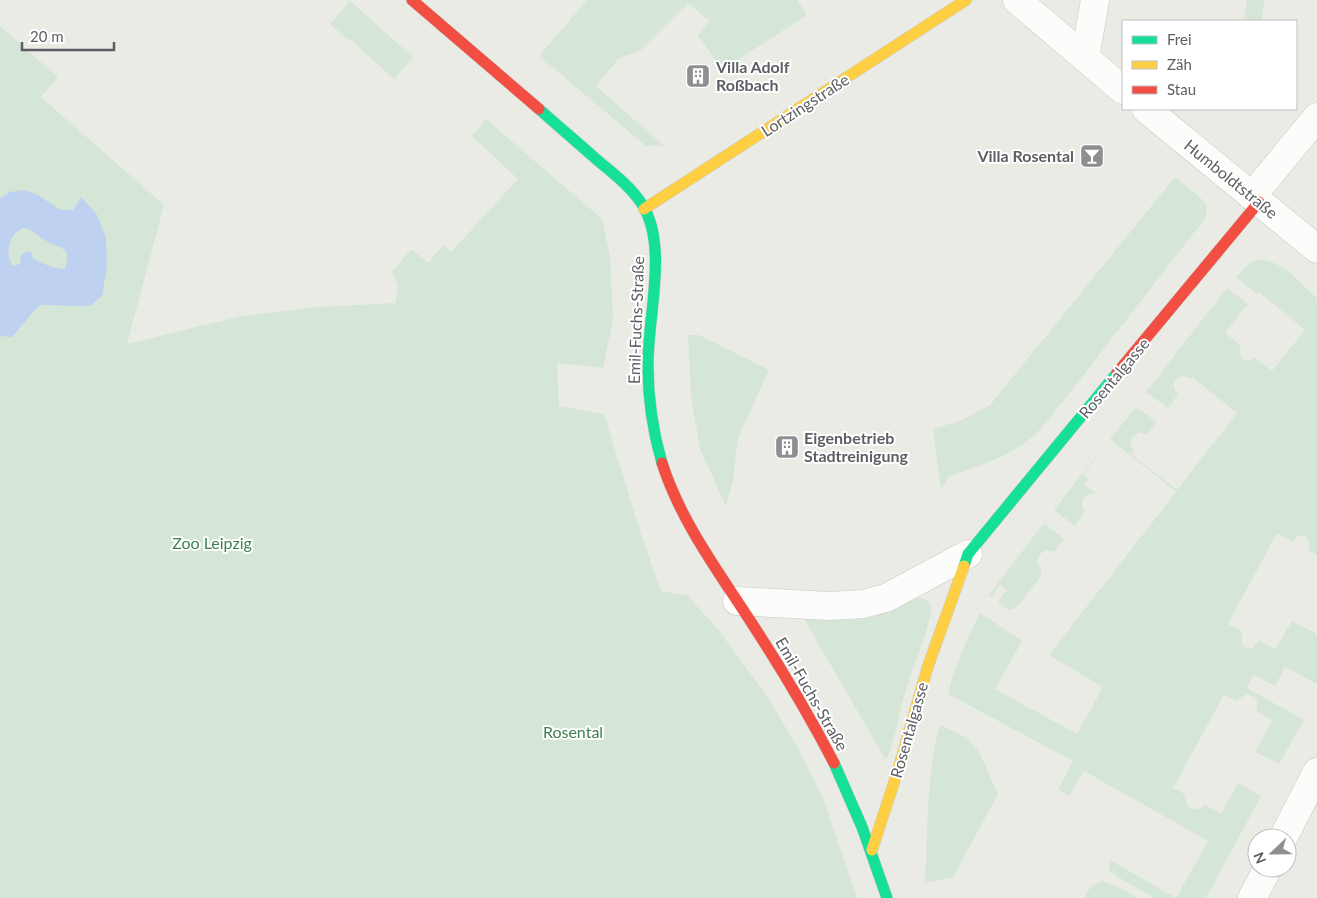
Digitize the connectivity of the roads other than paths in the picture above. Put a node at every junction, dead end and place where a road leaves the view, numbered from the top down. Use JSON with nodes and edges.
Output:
{"nodes":[{"id":1,"x":412,"y":0,"type":"edge"},
{"id":2,"x":966,"y":0,"type":"edge"},
{"id":3,"x":1017,"y":0,"type":"edge"},
{"id":4,"x":1095,"y":0,"type":"edge"},
{"id":5,"x":1085,"y":58,"type":"junction"},
{"id":6,"x":1122,"y":89,"type":"edge"},
{"id":7,"x":1147,"y":110,"type":"edge"},
{"id":8,"x":1317,"y":117,"type":"edge"},
{"id":9,"x":1255,"y":199,"type":"junction"},
{"id":10,"x":644,"y":210,"type":"junction"},
{"id":11,"x":1317,"y":249,"type":"edge"},
{"id":12,"x":968,"y":554,"type":"junction"},
{"id":13,"x":737,"y":601,"type":"junction"},
{"id":14,"x":1317,"y":772,"type":"edge"},
{"id":15,"x":1288,"y":828,"type":"edge"},
{"id":16,"x":872,"y":850,"type":"junction"},
{"id":17,"x":1263,"y":878,"type":"edge"},
{"id":18,"x":887,"y":898,"type":"edge"},
{"id":19,"x":1252,"y":898,"type":"edge"}],
"edges":[{"from":1,"to":10,"type":"street","name":"Emil-Fuchs-Straße"},
{"from":2,"to":10,"type":"street","name":"Lortzingstraße"},
{"from":3,"to":5,"type":"street"},
{"from":4,"to":5,"type":"street"},
{"from":5,"to":6,"type":"street"},
{"from":7,"to":9,"type":"street","name":"Humboldtstraße"},
{"from":8,"to":9,"type":"street","name":"Rosentalgasse"},
{"from":9,"to":11,"type":"street","name":"Humboldtstraße"},
{"from":9,"to":12,"type":"street","name":"Rosentalgasse"},
{"from":10,"to":13,"type":"street","name":"Emil-Fuchs-Straße"},
{"from":12,"to":13,"type":"street","name":"Rosentalgasse"},
{"from":12,"to":16,"type":"street","name":"Rosentalgasse"},
{"from":13,"to":16,"type":"street","name":"Emil-Fuchs-Straße"},
{"from":14,"to":15,"type":"street"},
{"from":16,"to":18,"type":"street","name":"Emil-Fuchs-Straße"},
{"from":17,"to":19,"type":"street"}]}
